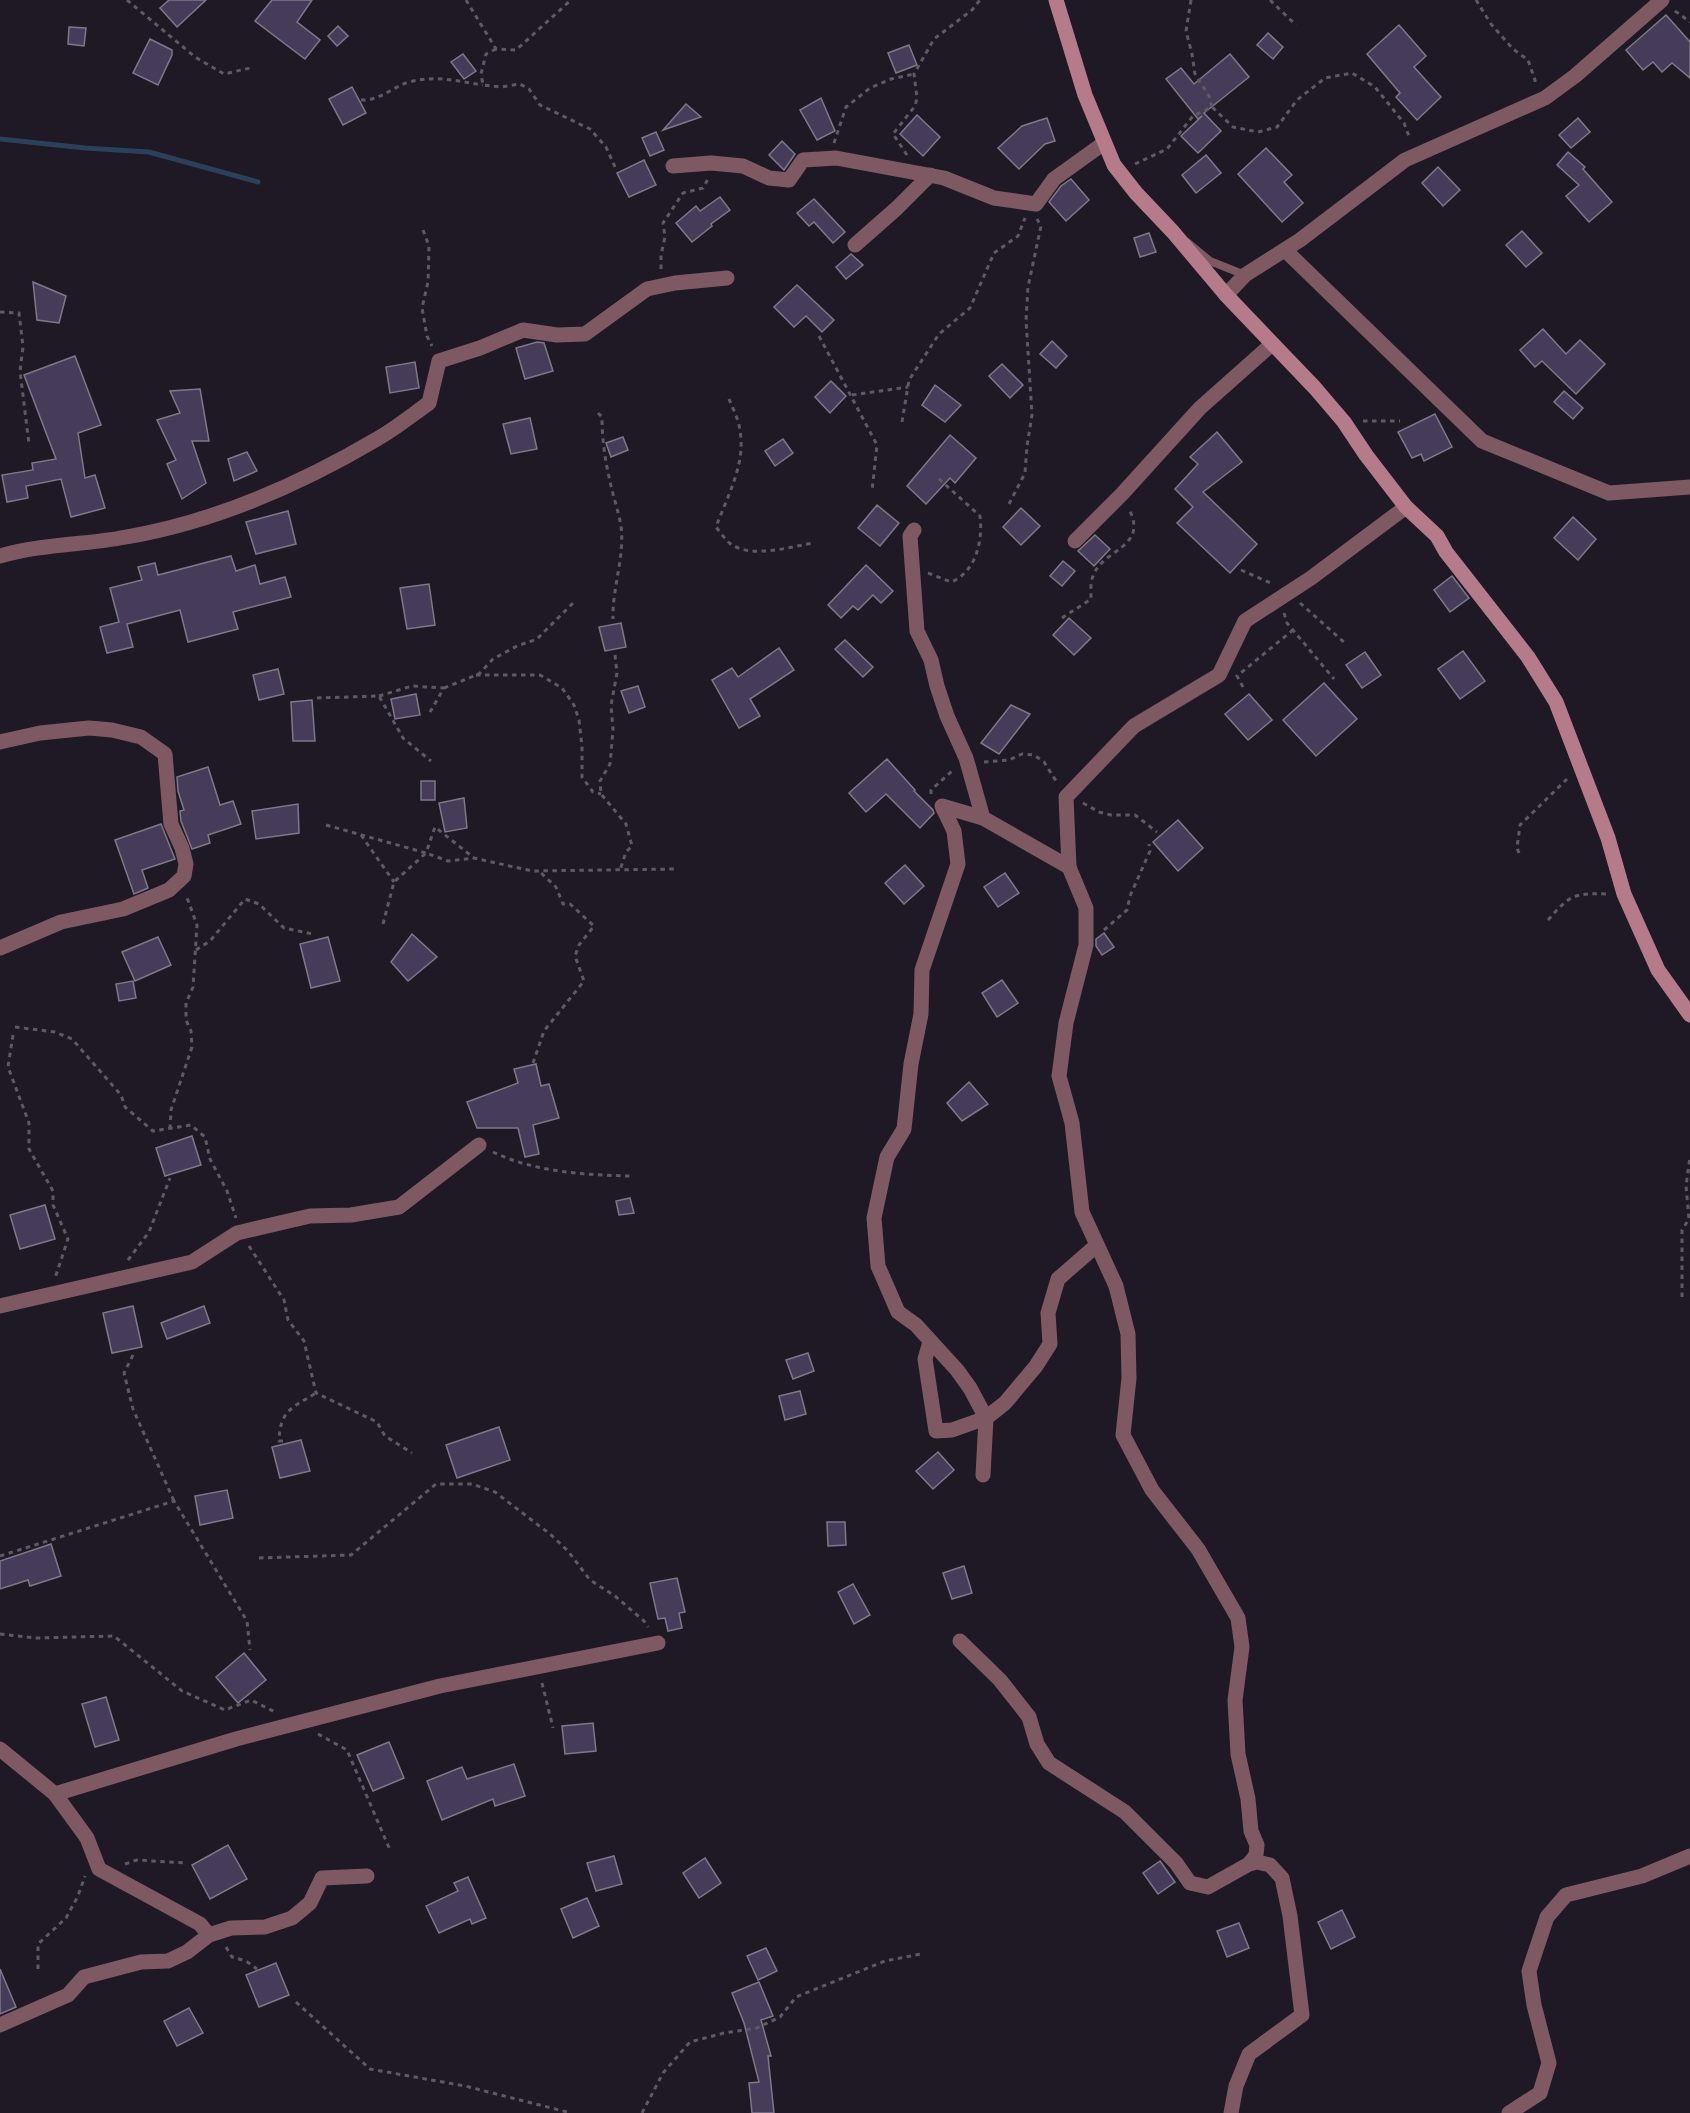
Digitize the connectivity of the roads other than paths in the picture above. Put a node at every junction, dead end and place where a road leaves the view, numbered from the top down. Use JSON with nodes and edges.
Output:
{"nodes":[{"id":1,"x":1056,"y":0,"type":"edge"},
{"id":2,"x":1662,"y":0,"type":"edge"},
{"id":3,"x":1104,"y":143,"type":"junction"},
{"id":4,"x":673,"y":166,"type":"dead end"},
{"id":5,"x":930,"y":175,"type":"junction"},
{"id":6,"x":1173,"y":232,"type":"junction"},
{"id":7,"x":855,"y":245,"type":"dead end"},
{"id":8,"x":1285,"y":250,"type":"junction"},
{"id":9,"x":1245,"y":275,"type":"junction"},
{"id":10,"x":728,"y":278,"type":"dead end"},
{"id":11,"x":1226,"y":295,"type":"junction"},
{"id":12,"x":1272,"y":344,"type":"junction"},
{"id":13,"x":1690,"y":487,"type":"edge"},
{"id":14,"x":1406,"y":507,"type":"junction"},
{"id":15,"x":914,"y":530,"type":"dead end"},
{"id":16,"x":1075,"y":542,"type":"dead end"},
{"id":17,"x":0,"y":556,"type":"edge"},
{"id":18,"x":0,"y":742,"type":"edge"},
{"id":19,"x":983,"y":818,"type":"junction"},
{"id":20,"x":1069,"y":867,"type":"junction"},
{"id":21,"x":0,"y":948,"type":"edge"},
{"id":22,"x":1690,"y":1015,"type":"edge"},
{"id":23,"x":478,"y":1145,"type":"road end"},
{"id":24,"x":1097,"y":1245,"type":"junction"},
{"id":25,"x":0,"y":1306,"type":"edge"},
{"id":26,"x":930,"y":1342,"type":"junction"},
{"id":27,"x":986,"y":1418,"type":"junction"},
{"id":28,"x":983,"y":1475,"type":"dead end"},
{"id":29,"x":960,"y":1641,"type":"dead end"},
{"id":30,"x":658,"y":1643,"type":"road end"},
{"id":31,"x":0,"y":1749,"type":"edge"},
{"id":32,"x":55,"y":1794,"type":"junction"},
{"id":33,"x":1690,"y":1856,"type":"edge"},
{"id":34,"x":1249,"y":1864,"type":"junction"},
{"id":35,"x":367,"y":1876,"type":"dead end"},
{"id":36,"x":213,"y":1933,"type":"junction"},
{"id":37,"x":0,"y":2025,"type":"edge"},
{"id":38,"x":1231,"y":2113,"type":"edge"},
{"id":39,"x":1509,"y":2113,"type":"edge"}],
"edges":[{"from":1,"to":3,"type":"street"},
{"from":2,"to":8,"type":"street"},
{"from":3,"to":5,"type":"street"},
{"from":3,"to":6,"type":"street"},
{"from":4,"to":5,"type":"street"},
{"from":5,"to":7,"type":"street"},
{"from":6,"to":9,"type":"lane"},
{"from":6,"to":11,"type":"street"},
{"from":8,"to":9,"type":"street"},
{"from":8,"to":13,"type":"street"},
{"from":9,"to":11,"type":"street"},
{"from":10,"to":17,"type":"street"},
{"from":11,"to":12,"type":"street"},
{"from":12,"to":14,"type":"street"},
{"from":12,"to":16,"type":"street"},
{"from":14,"to":20,"type":"street"},
{"from":14,"to":22,"type":"street"},
{"from":15,"to":19,"type":"street"},
{"from":18,"to":21,"type":"street"},
{"from":19,"to":20,"type":"street"},
{"from":19,"to":26,"type":"street"},
{"from":20,"to":24,"type":"street"},
{"from":23,"to":25,"type":"street"},
{"from":24,"to":27,"type":"street"},
{"from":24,"to":34,"type":"street"},
{"from":26,"to":27,"type":"street"},
{"from":26,"to":27,"type":"street"},
{"from":27,"to":28,"type":"street"},
{"from":29,"to":34,"type":"street"},
{"from":30,"to":32,"type":"street"},
{"from":31,"to":32,"type":"street"},
{"from":32,"to":36,"type":"street"},
{"from":33,"to":39,"type":"street"},
{"from":34,"to":38,"type":"street"},
{"from":35,"to":36,"type":"street"},
{"from":36,"to":37,"type":"street"}]}
